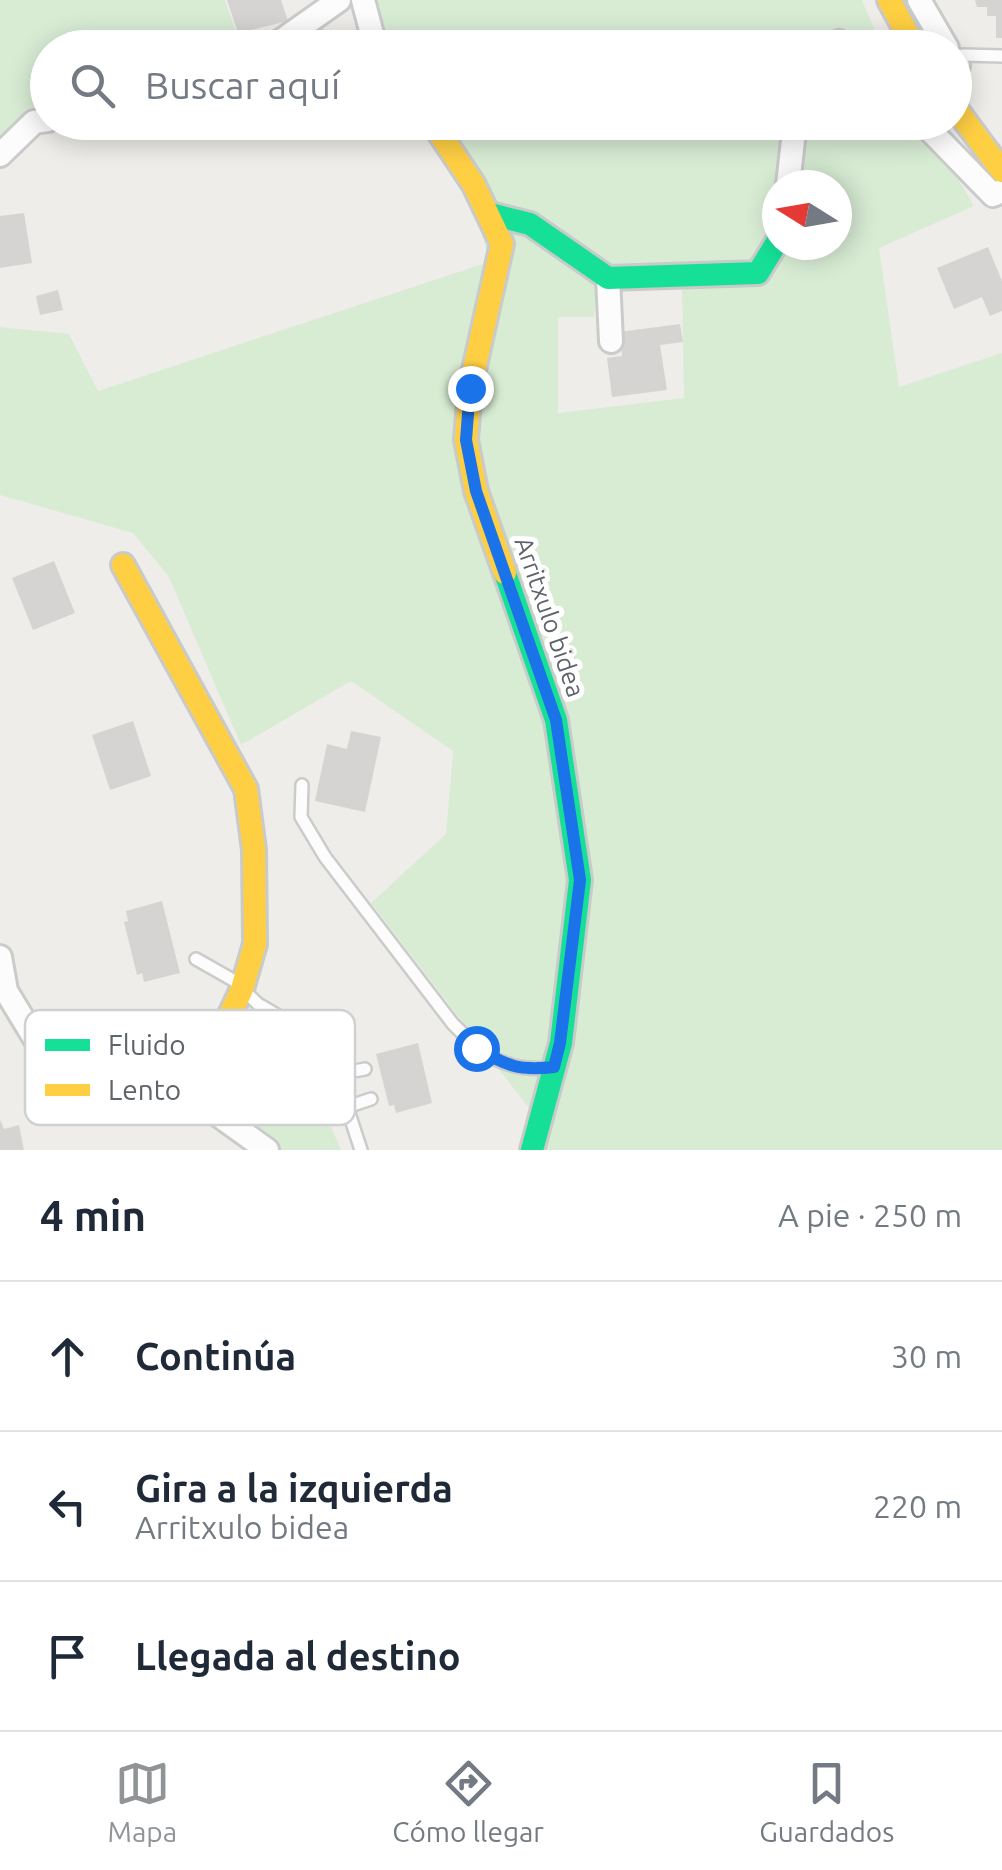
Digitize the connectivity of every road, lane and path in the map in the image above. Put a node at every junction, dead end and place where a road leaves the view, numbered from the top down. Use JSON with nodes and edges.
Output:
{"nodes":[{"id":1,"x":339,"y":0,"type":"edge"},
{"id":2,"x":363,"y":0,"type":"edge"},
{"id":3,"x":889,"y":0,"type":"edge"},
{"id":4,"x":919,"y":0,"type":"edge"},
{"id":5,"x":296,"y":30,"type":"edge"},
{"id":6,"x":371,"y":30,"type":"edge"},
{"id":7,"x":905,"y":30,"type":"edge"},
{"id":8,"x":936,"y":30,"type":"edge"},
{"id":9,"x":972,"y":55,"type":"edge"},
{"id":10,"x":1002,"y":56,"type":"edge"},
{"id":11,"x":30,"y":126,"type":"edge"},
{"id":12,"x":972,"y":130,"type":"edge"},
{"id":13,"x":443,"y":140,"type":"edge"},
{"id":14,"x":793,"y":140,"type":"edge"},
{"id":15,"x":939,"y":140,"type":"edge"},
{"id":16,"x":0,"y":155,"type":"edge"},
{"id":17,"x":790,"y":170,"type":"edge"},
{"id":18,"x":1002,"y":171,"type":"edge"},
{"id":19,"x":1002,"y":191,"type":"edge"},
{"id":20,"x":490,"y":214,"type":"junction"},
{"id":21,"x":766,"y":260,"type":"edge"},
{"id":22,"x":608,"y":278,"type":"junction"},
{"id":23,"x":610,"y":340,"type":"dead end"},
{"id":24,"x":123,"y":565,"type":"dead end"},
{"id":25,"x":302,"y":785,"type":"dead end"},
{"id":26,"x":0,"y":957,"type":"edge"},
{"id":27,"x":196,"y":959,"type":"dead end"},
{"id":28,"x":242,"y":989,"type":"junction"},
{"id":29,"x":3,"y":997,"type":"edge"},
{"id":30,"x":233,"y":1010,"type":"edge"},
{"id":31,"x":268,"y":1010,"type":"edge"},
{"id":32,"x":25,"y":1027,"type":"edge"},
{"id":33,"x":554,"y":1067,"type":"junction"},
{"id":34,"x":364,"y":1069,"type":"dead end"},
{"id":35,"x":355,"y":1071,"type":"edge"},
{"id":36,"x":371,"y":1099,"type":"dead end"},
{"id":37,"x":355,"y":1104,"type":"edge"},
{"id":38,"x":232,"y":1125,"type":"edge"},
{"id":39,"x":354,"y":1125,"type":"edge"},
{"id":40,"x":267,"y":1150,"type":"edge"},
{"id":41,"x":361,"y":1150,"type":"edge"},
{"id":42,"x":532,"y":1150,"type":"edge"}],
"edges":[{"from":1,"to":5,"type":"street"},
{"from":2,"to":6,"type":"street"},
{"from":3,"to":7,"type":"street"},
{"from":4,"to":8,"type":"street"},
{"from":9,"to":10,"type":"lane"},
{"from":11,"to":16,"type":"street"},
{"from":12,"to":18,"type":"street"},
{"from":13,"to":20,"type":"street","name":"Arritxulo bidea"},
{"from":14,"to":17,"type":"street"},
{"from":15,"to":19,"type":"street"},
{"from":20,"to":22,"type":"street"},
{"from":20,"to":33,"type":"street","name":"Arritxulo bidea"},
{"from":21,"to":22,"type":"street"},
{"from":22,"to":23,"type":"street"},
{"from":24,"to":28,"type":"street"},
{"from":25,"to":33,"type":"lane"},
{"from":26,"to":29,"type":"street"},
{"from":27,"to":28,"type":"lane"},
{"from":28,"to":30,"type":"street"},
{"from":28,"to":31,"type":"lane"},
{"from":29,"to":32,"type":"street"},
{"from":33,"to":42,"type":"street","name":"Arritxulo bidea"},
{"from":34,"to":35,"type":"lane"},
{"from":36,"to":37,"type":"lane"},
{"from":38,"to":40,"type":"street"},
{"from":39,"to":41,"type":"lane"}]}
